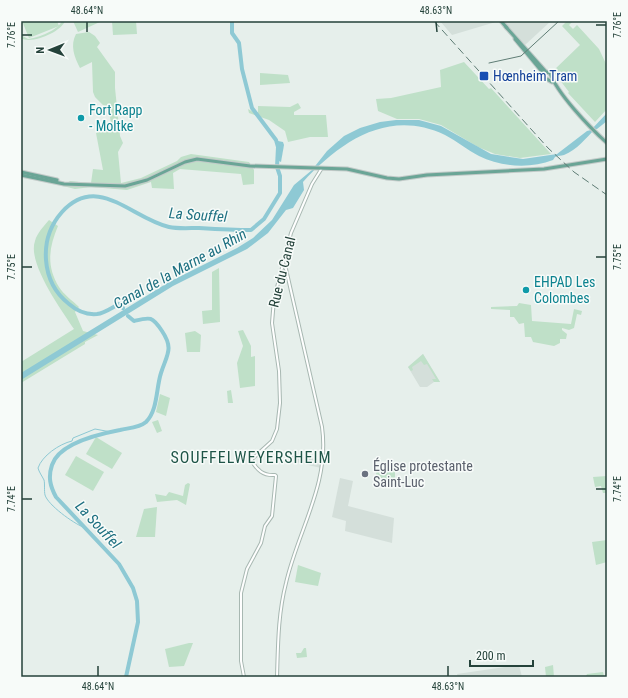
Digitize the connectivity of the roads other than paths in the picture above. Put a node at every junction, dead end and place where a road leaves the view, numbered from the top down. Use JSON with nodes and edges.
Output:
{"nodes":[{"id":1,"x":501,"y":21,"type":"edge"},
{"id":2,"x":545,"y":73,"type":"junction"},
{"id":3,"x":549,"y":78,"type":"junction"},
{"id":4,"x":595,"y":133,"type":"junction"},
{"id":5,"x":607,"y":143,"type":"edge"},
{"id":6,"x":607,"y":147,"type":"edge"},
{"id":7,"x":606,"y":159,"type":"edge"},
{"id":8,"x":322,"y":168,"type":"junction"},
{"id":9,"x":21,"y":173,"type":"edge"},
{"id":10,"x":283,"y":264,"type":"junction"},
{"id":11,"x":244,"y":677,"type":"edge"},
{"id":12,"x":277,"y":677,"type":"edge"}],
"edges":[{"from":1,"to":2,"type":"main road"},
{"from":2,"to":3,"type":"main road"},
{"from":2,"to":3,"type":"main road"},
{"from":3,"to":4,"type":"main road"},
{"from":4,"to":5,"type":"main road"},
{"from":4,"to":6,"type":"main road"},
{"from":7,"to":8,"type":"main road"},
{"from":8,"to":9,"type":"main road"},
{"from":8,"to":10,"type":"street","name":"Rue du Canal"},
{"from":10,"to":11,"type":"street","name":"Rue du Canal"},
{"from":10,"to":12,"type":"street"}]}
